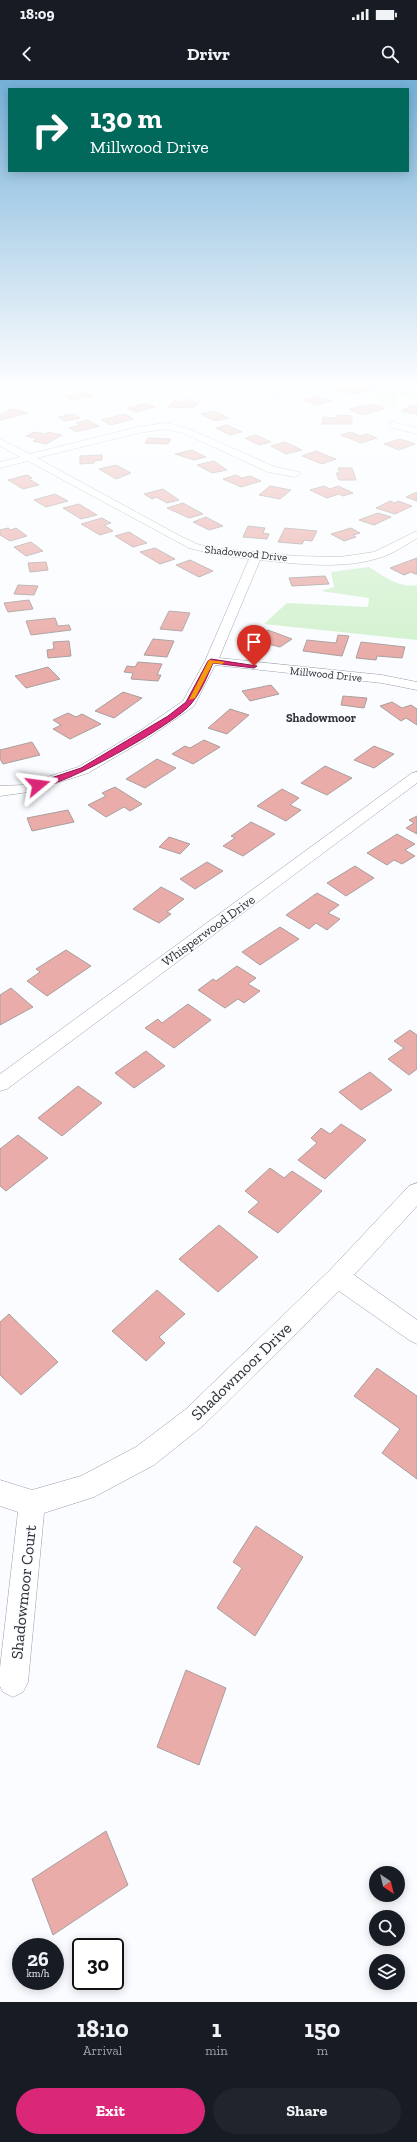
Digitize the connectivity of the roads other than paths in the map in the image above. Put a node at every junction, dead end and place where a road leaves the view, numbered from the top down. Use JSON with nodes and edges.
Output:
{"nodes":[{"id":1,"x":59,"y":476,"type":"edge"},
{"id":2,"x":417,"y":534,"type":"edge"},
{"id":3,"x":256,"y":555,"type":"junction"},
{"id":4,"x":211,"y":661,"type":"junction"},
{"id":5,"x":417,"y":686,"type":"edge"},
{"id":6,"x":417,"y":776,"type":"edge"},
{"id":7,"x":0,"y":791,"type":"edge"},
{"id":8,"x":0,"y":1084,"type":"edge"},
{"id":9,"x":417,"y":1192,"type":"edge"},
{"id":10,"x":338,"y":1277,"type":"junction"},
{"id":11,"x":417,"y":1332,"type":"edge"},
{"id":12,"x":0,"y":1493,"type":"edge"},
{"id":13,"x":32,"y":1503,"type":"junction"},
{"id":14,"x":13,"y":1682,"type":"dead end"}],
"edges":[{"from":1,"to":3,"type":"street","name":"Shadowood Drive"},
{"from":2,"to":3,"type":"street","name":"Shadowood Drive"},
{"from":3,"to":4,"type":"street"},
{"from":4,"to":5,"type":"street","name":"Millwood Drive"},
{"from":4,"to":7,"type":"street"},
{"from":6,"to":8,"type":"street","name":"Whisperwood Drive"},
{"from":9,"to":10,"type":"street","name":"Shadowmoor Drive"},
{"from":10,"to":11,"type":"street"},
{"from":10,"to":13,"type":"street","name":"Shadowmoor Drive"},
{"from":12,"to":13,"type":"street"},
{"from":13,"to":14,"type":"street","name":"Shadowmoor Court"}]}
